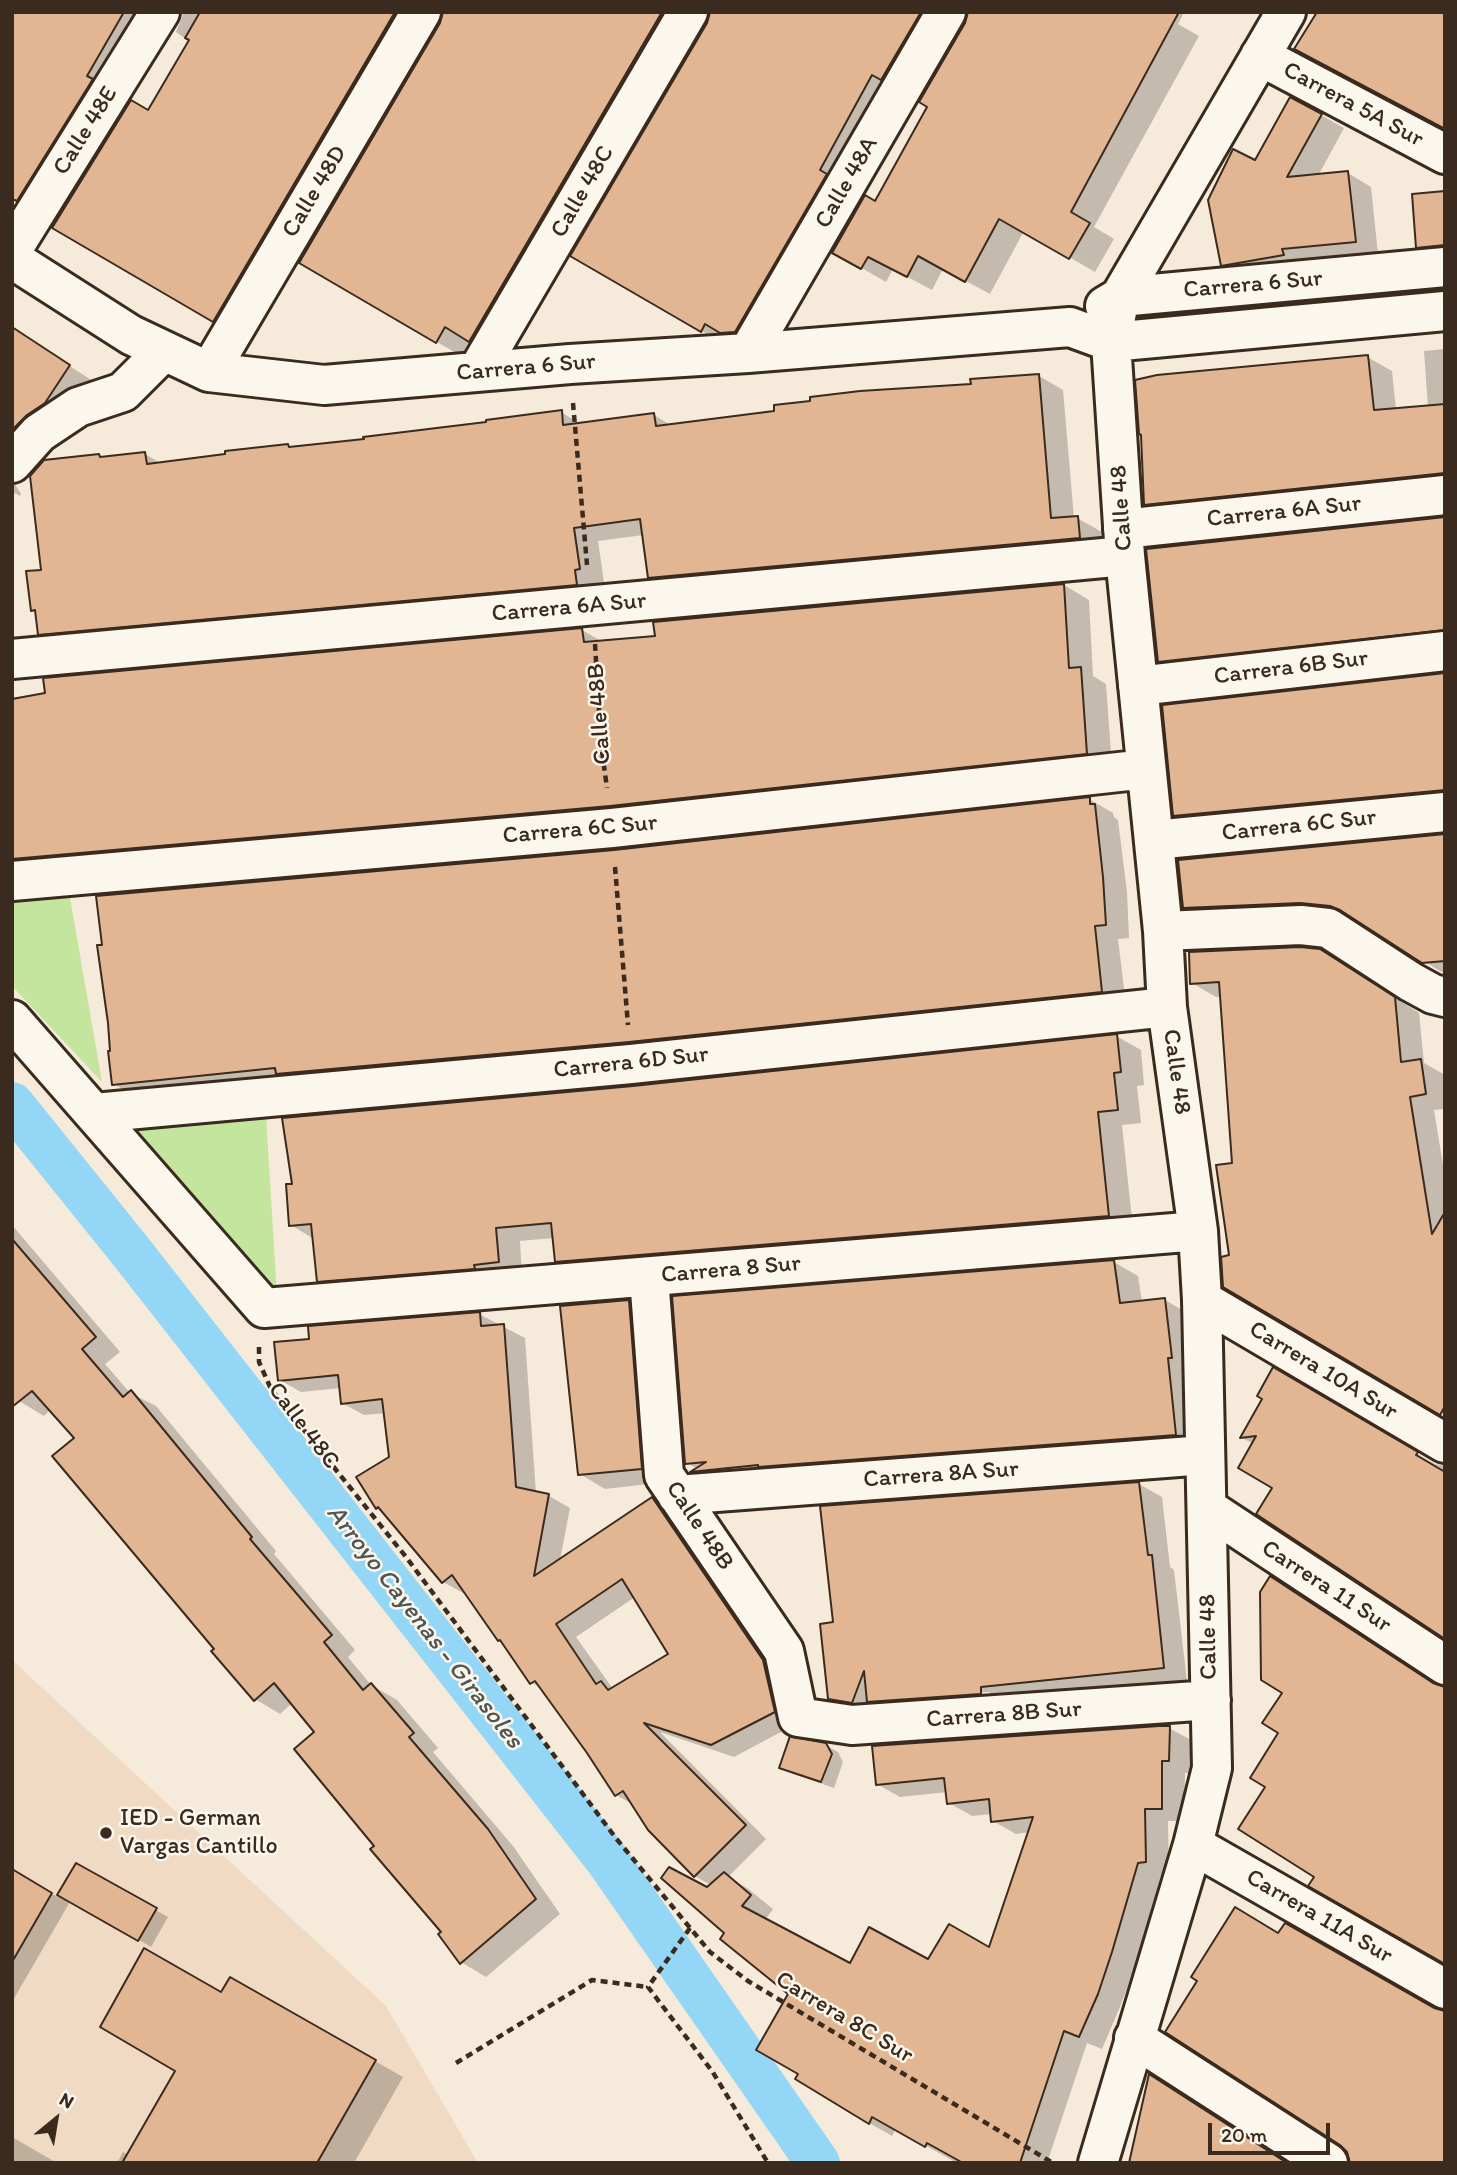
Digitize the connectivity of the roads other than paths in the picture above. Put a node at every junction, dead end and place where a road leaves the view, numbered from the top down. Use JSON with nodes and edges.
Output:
{"nodes":[{"id":1,"x":160,"y":12,"type":"edge"},
{"id":2,"x":421,"y":12,"type":"edge"},
{"id":3,"x":946,"y":12,"type":"edge"},
{"id":4,"x":1286,"y":12,"type":"edge"},
{"id":5,"x":676,"y":16,"type":"edge"},
{"id":6,"x":1261,"y":56,"type":"junction"},
{"id":7,"x":1445,"y":154,"type":"edge"},
{"id":8,"x":12,"y":250,"type":"edge"},
{"id":9,"x":12,"y":259,"type":"edge"},
{"id":10,"x":1445,"y":267,"type":"edge"},
{"id":11,"x":1120,"y":297,"type":"junction"},
{"id":12,"x":1445,"y":311,"type":"edge"},
{"id":13,"x":1070,"y":327,"type":"junction"},
{"id":14,"x":1111,"y":342,"type":"junction"},
{"id":15,"x":164,"y":351,"type":"junction"},
{"id":16,"x":748,"y":353,"type":"junction"},
{"id":17,"x":209,"y":372,"type":"junction"},
{"id":18,"x":477,"y":372,"type":"junction"},
{"id":19,"x":12,"y":463,"type":"edge"},
{"id":20,"x":1445,"y":495,"type":"edge"},
{"id":21,"x":1124,"y":542,"type":"junction"},
{"id":22,"x":1445,"y":651,"type":"edge"},
{"id":23,"x":12,"y":659,"type":"edge"},
{"id":24,"x":1138,"y":686,"type":"junction"},
{"id":25,"x":1146,"y":769,"type":"junction"},
{"id":26,"x":1445,"y":812,"type":"edge"},
{"id":27,"x":1154,"y":840,"type":"junction"},
{"id":28,"x":12,"y":881,"type":"edge"},
{"id":29,"x":1163,"y":931,"type":"junction"},
{"id":30,"x":1445,"y":997,"type":"edge"},
{"id":31,"x":1167,"y":1007,"type":"junction"},
{"id":32,"x":12,"y":1020,"type":"edge"},
{"id":33,"x":94,"y":1113,"type":"junction"},
{"id":34,"x":1198,"y":1231,"type":"junction"},
{"id":35,"x":649,"y":1277,"type":"junction"},
{"id":36,"x":1202,"y":1300,"type":"junction"},
{"id":37,"x":1445,"y":1443,"type":"edge"},
{"id":38,"x":1205,"y":1455,"type":"junction"},
{"id":39,"x":677,"y":1495,"type":"junction"},
{"id":40,"x":1207,"y":1508,"type":"junction"},
{"id":41,"x":1445,"y":1665,"type":"edge"},
{"id":42,"x":1210,"y":1700,"type":"junction"},
{"id":43,"x":798,"y":1717,"type":"joint"},
{"id":44,"x":1193,"y":1844,"type":"junction"},
{"id":45,"x":1445,"y":1989,"type":"edge"},
{"id":46,"x":1134,"y":2038,"type":"junction"},
{"id":47,"x":1098,"y":2163,"type":"edge"},
{"id":48,"x":1328,"y":2163,"type":"edge"}],
"edges":[{"from":1,"to":8,"type":"street","name":"Calle 48E"},
{"from":2,"to":17,"type":"street","name":"Calle 48D"},
{"from":3,"to":16,"type":"street","name":"Calle 48A"},
{"from":4,"to":6,"type":"street","name":"Calle 48"},
{"from":5,"to":18,"type":"street","name":"Calle 48C"},
{"from":6,"to":7,"type":"street","name":"Carrera 5A Sur"},
{"from":6,"to":11,"type":"street","name":"Calle 48"},
{"from":9,"to":15,"type":"street","name":"Carrera 6 Sur"},
{"from":10,"to":11,"type":"street","name":"Carrera 6 Sur"},
{"from":11,"to":13,"type":"street","name":"Carrera 6 Sur"},
{"from":11,"to":14,"type":"street","name":"Calle 48"},
{"from":12,"to":14,"type":"street","name":"Carrera 6 Sur"},
{"from":13,"to":14,"type":"street","name":"Carrera 6 Sur"},
{"from":13,"to":16,"type":"street","name":"Carrera 6 Sur"},
{"from":14,"to":21,"type":"street","name":"Calle 48"},
{"from":15,"to":17,"type":"street","name":"Carrera 6 Sur"},
{"from":15,"to":19,"type":"street"},
{"from":16,"to":18,"type":"street","name":"Carrera 6 Sur"},
{"from":17,"to":18,"type":"street","name":"Carrera 6 Sur"},
{"from":20,"to":21,"type":"street","name":"Carrera 6A Sur"},
{"from":21,"to":23,"type":"street","name":"Carrera 6A Sur"},
{"from":21,"to":24,"type":"street","name":"Calle 48"},
{"from":22,"to":24,"type":"street","name":"Carrera 6B Sur"},
{"from":24,"to":25,"type":"street","name":"Calle 48"},
{"from":25,"to":27,"type":"street","name":"Calle 48"},
{"from":25,"to":28,"type":"street","name":"Carrera 6C Sur"},
{"from":26,"to":27,"type":"street","name":"Carrera 6C Sur"},
{"from":27,"to":29,"type":"street","name":"Calle 48"},
{"from":29,"to":30,"type":"street"},
{"from":29,"to":31,"type":"street","name":"Calle 48"},
{"from":31,"to":33,"type":"street","name":"Carrera 6D Sur"},
{"from":31,"to":34,"type":"street","name":"Calle 48"},
{"from":32,"to":33,"type":"street"},
{"from":33,"to":35,"type":"street","name":"Carrera 8 Sur"},
{"from":34,"to":35,"type":"street","name":"Carrera 8 Sur"},
{"from":34,"to":36,"type":"street","name":"Calle 48"},
{"from":35,"to":39,"type":"street","name":"Calle 48B"},
{"from":36,"to":37,"type":"street","name":"Carrera 10A Sur"},
{"from":36,"to":38,"type":"street","name":"Calle 48"},
{"from":38,"to":39,"type":"street","name":"Carrera 8A Sur"},
{"from":38,"to":40,"type":"street","name":"Calle 48"},
{"from":39,"to":43,"type":"street","name":"Calle 48B"},
{"from":40,"to":41,"type":"street","name":"Carrera 11 Sur"},
{"from":40,"to":42,"type":"street","name":"Calle 48"},
{"from":42,"to":43,"type":"street","name":"Carrera 8B Sur"},
{"from":42,"to":44,"type":"street","name":"Calle 48"},
{"from":44,"to":45,"type":"street","name":"Carrera 11A Sur"},
{"from":44,"to":46,"type":"street","name":"Calle 48"},
{"from":46,"to":47,"type":"street","name":"Calle 48"},
{"from":46,"to":48,"type":"street"}]}
